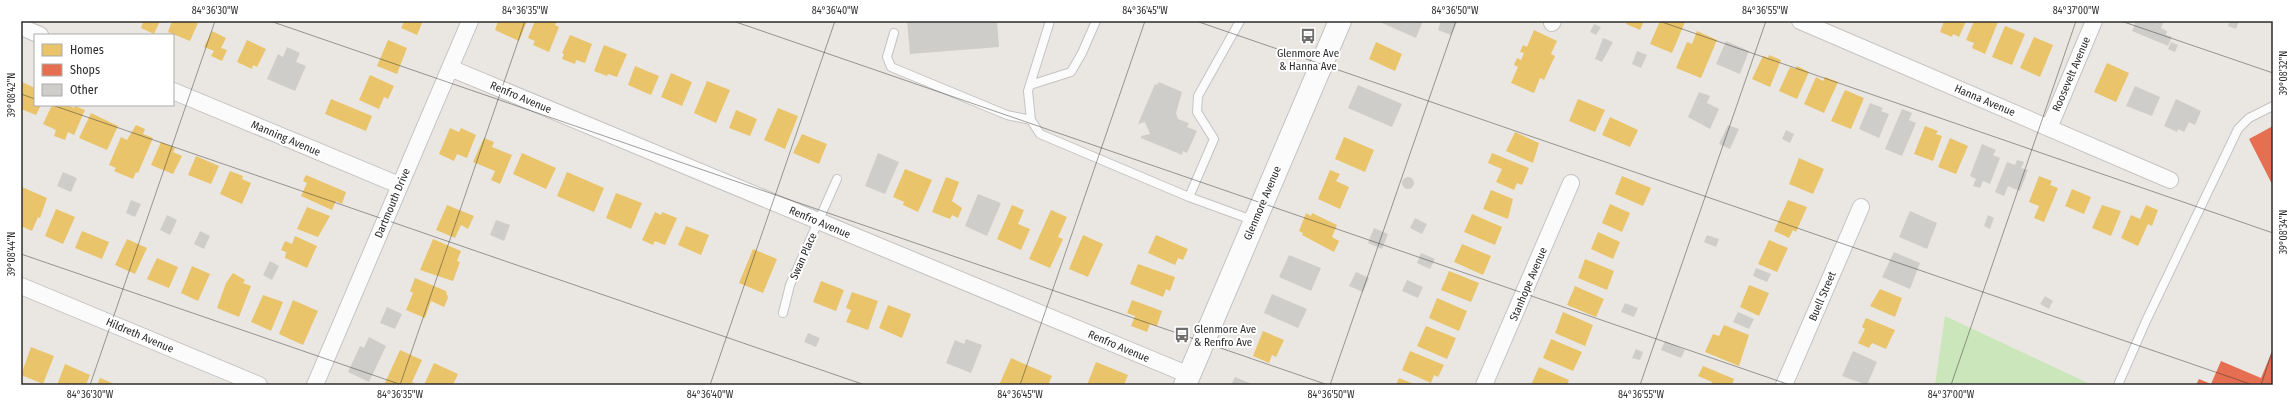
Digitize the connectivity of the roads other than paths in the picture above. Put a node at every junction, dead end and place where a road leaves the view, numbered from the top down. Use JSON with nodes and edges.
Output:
{"nodes":[{"id":1,"x":470,"y":21,"type":"edge"},
{"id":2,"x":1050,"y":21,"type":"edge"},
{"id":3,"x":1096,"y":21,"type":"edge"},
{"id":4,"x":1240,"y":21,"type":"edge"},
{"id":5,"x":1340,"y":21,"type":"edge"},
{"id":6,"x":1800,"y":21,"type":"edge"},
{"id":7,"x":2094,"y":21,"type":"edge"},
{"id":8,"x":21,"y":27,"type":"edge"},
{"id":9,"x":894,"y":33,"type":"dead end"},
{"id":10,"x":38,"y":34,"type":"edge"},
{"id":11,"x":450,"y":68,"type":"junction"},
{"id":12,"x":1030,"y":85,"type":"junction"},
{"id":13,"x":174,"y":91,"type":"edge"},
{"id":14,"x":2273,"y":106,"type":"edge"},
{"id":15,"x":1031,"y":120,"type":"junction"},
{"id":16,"x":2049,"y":128,"type":"junction"},
{"id":17,"x":837,"y":179,"type":"dead end"},
{"id":18,"x":2170,"y":180,"type":"dead end"},
{"id":19,"x":1571,"y":183,"type":"dead end"},
{"id":20,"x":400,"y":185,"type":"junction"},
{"id":21,"x":1189,"y":197,"type":"junction"},
{"id":22,"x":1861,"y":206,"type":"dead end"},
{"id":23,"x":819,"y":221,"type":"junction"},
{"id":24,"x":1255,"y":221,"type":"junction"},
{"id":25,"x":21,"y":286,"type":"edge"},
{"id":26,"x":783,"y":313,"type":"dead end"},
{"id":27,"x":1187,"y":380,"type":"edge"},
{"id":28,"x":259,"y":385,"type":"edge"},
{"id":29,"x":315,"y":385,"type":"edge"},
{"id":30,"x":1484,"y":385,"type":"edge"},
{"id":31,"x":1784,"y":385,"type":"edge"},
{"id":32,"x":2118,"y":385,"type":"edge"}],
"edges":[{"from":1,"to":11,"type":"street","name":"Dartmouth Drive"},
{"from":2,"to":12,"type":"lane"},
{"from":3,"to":12,"type":"lane"},
{"from":4,"to":21,"type":"lane"},
{"from":5,"to":24,"type":"street","name":"Glenmore Avenue"},
{"from":6,"to":16,"type":"street","name":"Hanna Avenue"},
{"from":7,"to":16,"type":"street","name":"Roosevelt Avenue"},
{"from":8,"to":10,"type":"street"},
{"from":9,"to":15,"type":"lane"},
{"from":11,"to":20,"type":"street","name":"Dartmouth Drive"},
{"from":11,"to":23,"type":"street","name":"Renfro Avenue"},
{"from":12,"to":15,"type":"lane"},
{"from":13,"to":20,"type":"street","name":"Manning Avenue"},
{"from":14,"to":32,"type":"lane"},
{"from":15,"to":21,"type":"lane"},
{"from":16,"to":18,"type":"street","name":"Hanna Avenue"},
{"from":17,"to":23,"type":"lane","name":"Swan Place"},
{"from":19,"to":30,"type":"street","name":"Stanhope Avenue"},
{"from":20,"to":29,"type":"street","name":"Dartmouth Drive"},
{"from":21,"to":24,"type":"lane"},
{"from":22,"to":31,"type":"street","name":"Buell Street"},
{"from":23,"to":26,"type":"lane","name":"Swan Place"},
{"from":23,"to":27,"type":"street","name":"Renfro Avenue"},
{"from":24,"to":27,"type":"street","name":"Glenmore Avenue"},
{"from":25,"to":28,"type":"street","name":"Hildreth Avenue"}]}
